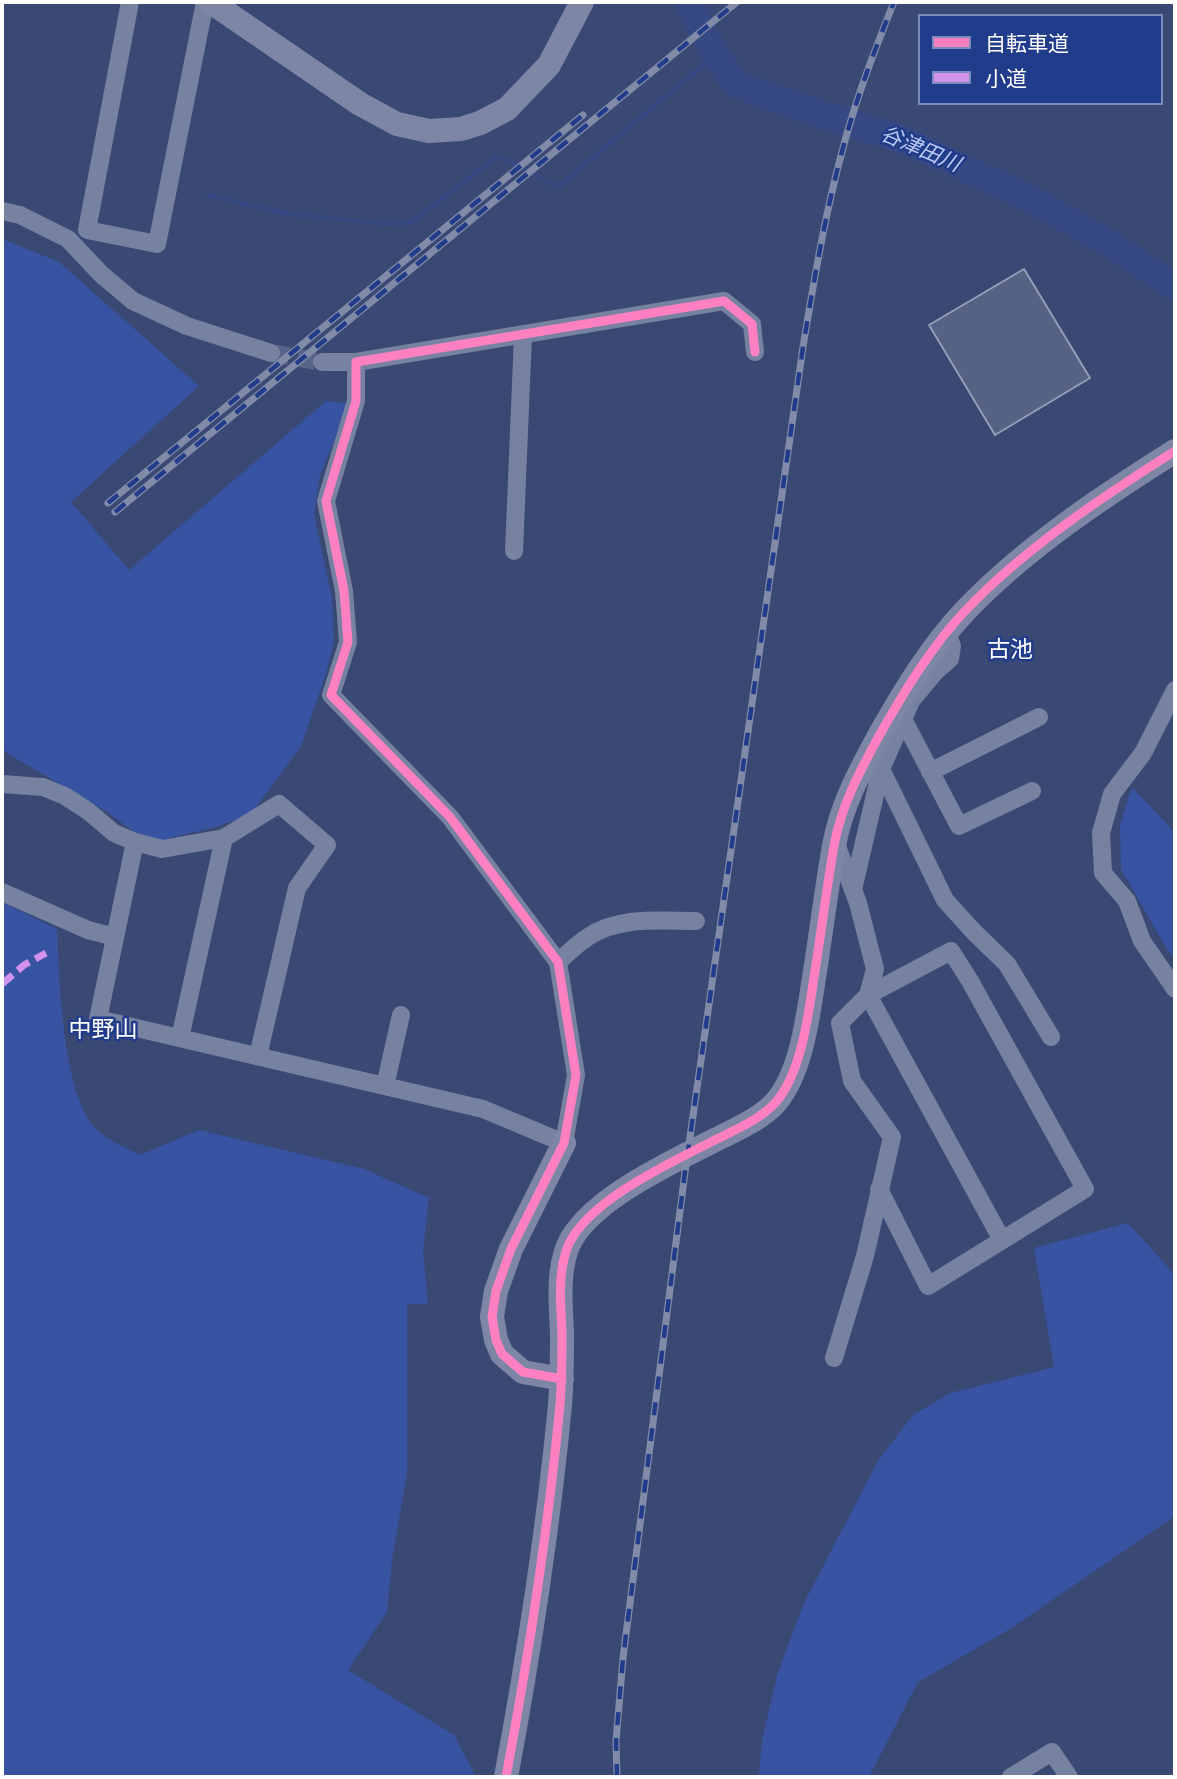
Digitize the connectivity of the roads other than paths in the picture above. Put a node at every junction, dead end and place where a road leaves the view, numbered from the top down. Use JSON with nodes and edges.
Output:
{"nodes":[{"id":1,"x":130,"y":2,"type":"edge"},
{"id":2,"x":205,"y":2,"type":"edge"},
{"id":3,"x":211,"y":2,"type":"edge"},
{"id":4,"x":582,"y":2,"type":"edge"},
{"id":5,"x":2,"y":211,"type":"edge"},
{"id":6,"x":523,"y":335,"type":"junction"},
{"id":7,"x":755,"y":352,"type":"dead end"},
{"id":8,"x":271,"y":353,"type":"tunnel mouth"},
{"id":9,"x":322,"y":362,"type":"tunnel mouth"},
{"id":10,"x":356,"y":362,"type":"junction"},
{"id":11,"x":1175,"y":451,"type":"edge"},
{"id":12,"x":514,"y":551,"type":"dead end"},
{"id":13,"x":947,"y":633,"type":"junction"},
{"id":14,"x":1175,"y":690,"type":"edge"},
{"id":15,"x":1039,"y":717,"type":"dead end"},
{"id":16,"x":904,"y":721,"type":"junction"},
{"id":17,"x":881,"y":769,"type":"junction"},
{"id":18,"x":930,"y":772,"type":"junction"},
{"id":19,"x":2,"y":784,"type":"edge"},
{"id":20,"x":1032,"y":791,"type":"dead end"},
{"id":21,"x":224,"y":838,"type":"junction"},
{"id":22,"x":835,"y":840,"type":"junction"},
{"id":23,"x":135,"y":842,"type":"junction"},
{"id":24,"x":853,"y":890,"type":"junction"},
{"id":25,"x":2,"y":892,"type":"edge"},
{"id":26,"x":696,"y":921,"type":"dead end"},
{"id":27,"x":115,"y":937,"type":"junction"},
{"id":28,"x":558,"y":962,"type":"junction"},
{"id":29,"x":1175,"y":989,"type":"edge"},
{"id":30,"x":868,"y":995,"type":"junction"},
{"id":31,"x":401,"y":1015,"type":"dead end"},
{"id":32,"x":1051,"y":1037,"type":"dead end"},
{"id":33,"x":180,"y":1038,"type":"junction"},
{"id":34,"x":258,"y":1056,"type":"junction"},
{"id":35,"x":385,"y":1086,"type":"junction"},
{"id":36,"x":564,"y":1143,"type":"junction"},
{"id":37,"x":879,"y":1189,"type":"junction"},
{"id":38,"x":1002,"y":1240,"type":"junction"},
{"id":39,"x":834,"y":1358,"type":"dead end"},
{"id":40,"x":562,"y":1379,"type":"junction"},
{"id":41,"x":506,"y":1777,"type":"edge"},
{"id":42,"x":1011,"y":1777,"type":"edge"},
{"id":43,"x":1069,"y":1777,"type":"edge"}],
"edges":[{"from":1,"to":2,"type":"street"},
{"from":3,"to":4,"type":"street"},
{"from":5,"to":8,"type":"street"},
{"from":6,"to":7,"type":"street"},
{"from":6,"to":10,"type":"street"},
{"from":6,"to":12,"type":"street"},
{"from":9,"to":10,"type":"street"},
{"from":10,"to":28,"type":"street"},
{"from":11,"to":13,"type":"street"},
{"from":13,"to":16,"type":"street"},
{"from":13,"to":22,"type":"street"},
{"from":14,"to":29,"type":"street"},
{"from":15,"to":18,"type":"street"},
{"from":16,"to":17,"type":"street"},
{"from":16,"to":18,"type":"street"},
{"from":17,"to":24,"type":"street"},
{"from":17,"to":32,"type":"street"},
{"from":18,"to":20,"type":"street"},
{"from":19,"to":23,"type":"street"},
{"from":21,"to":23,"type":"street"},
{"from":21,"to":33,"type":"street"},
{"from":21,"to":34,"type":"street"},
{"from":22,"to":24,"type":"street"},
{"from":22,"to":40,"type":"street"},
{"from":23,"to":27,"type":"street"},
{"from":24,"to":30,"type":"street"},
{"from":25,"to":27,"type":"street"},
{"from":26,"to":28,"type":"street"},
{"from":27,"to":33,"type":"street"},
{"from":28,"to":36,"type":"street"},
{"from":30,"to":37,"type":"street"},
{"from":30,"to":38,"type":"street"},
{"from":30,"to":38,"type":"street"},
{"from":31,"to":35,"type":"street"},
{"from":33,"to":34,"type":"street"},
{"from":34,"to":35,"type":"street"},
{"from":35,"to":36,"type":"street"},
{"from":36,"to":40,"type":"street"},
{"from":37,"to":38,"type":"street"},
{"from":37,"to":39,"type":"street"},
{"from":40,"to":41,"type":"street"},
{"from":42,"to":43,"type":"street"}]}
